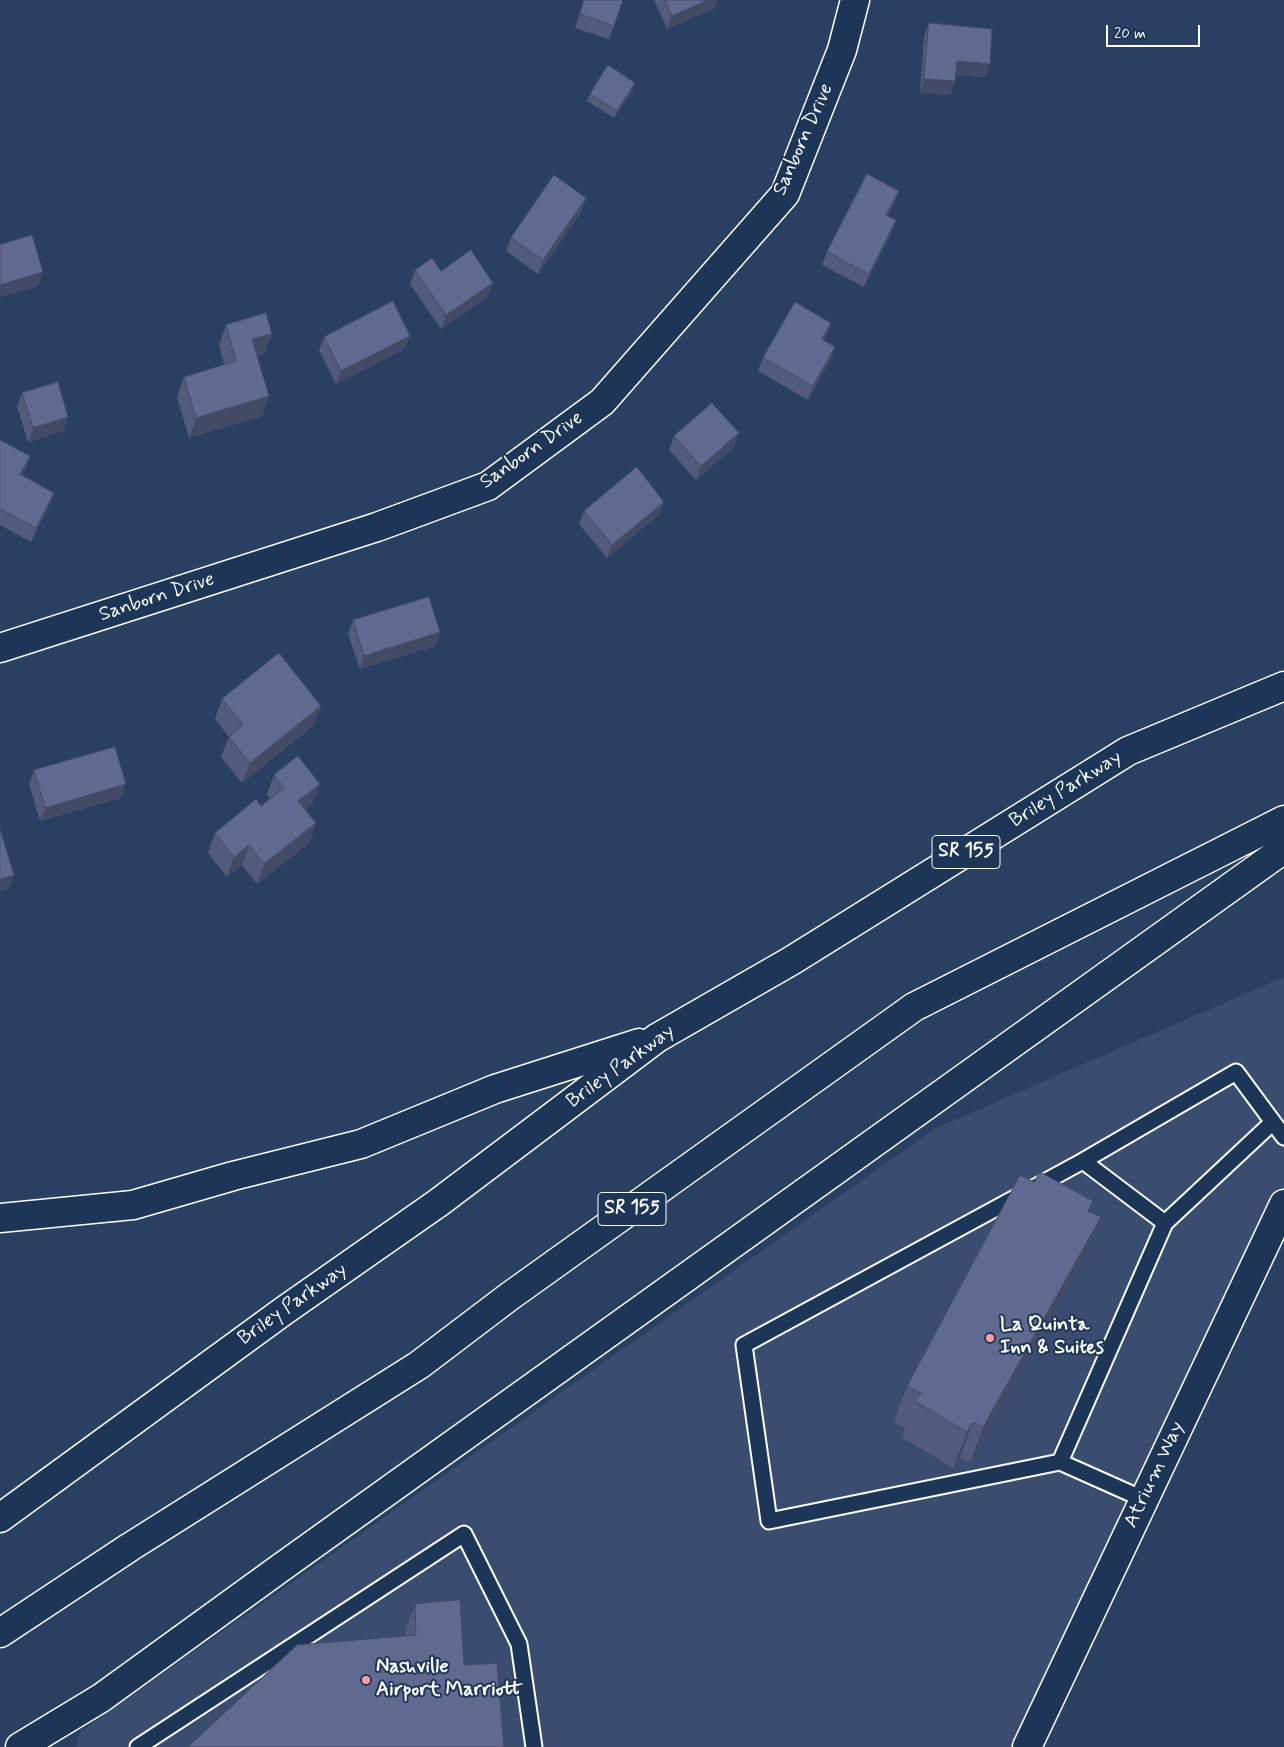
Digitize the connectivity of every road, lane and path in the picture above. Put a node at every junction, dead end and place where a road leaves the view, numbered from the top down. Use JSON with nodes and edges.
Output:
{"nodes":[{"id":1,"x":855,"y":0,"type":"edge"},
{"id":2,"x":0,"y":648,"type":"edge"},
{"id":3,"x":1284,"y":686,"type":"edge"},
{"id":4,"x":1284,"y":820,"type":"edge"},
{"id":5,"x":1284,"y":849,"type":"edge"},
{"id":6,"x":657,"y":1038,"type":"junction"},
{"id":7,"x":1272,"y":1122,"type":"junction"},
{"id":8,"x":1284,"y":1137,"type":"edge"},
{"id":9,"x":1083,"y":1161,"type":"junction"},
{"id":10,"x":1284,"y":1204,"type":"edge"},
{"id":11,"x":0,"y":1218,"type":"edge"},
{"id":12,"x":1165,"y":1223,"type":"junction"},
{"id":13,"x":1060,"y":1462,"type":"junction"},
{"id":14,"x":1144,"y":1499,"type":"junction"},
{"id":15,"x":0,"y":1518,"type":"edge"},
{"id":16,"x":0,"y":1633,"type":"edge"},
{"id":17,"x":20,"y":1747,"type":"edge"},
{"id":18,"x":138,"y":1747,"type":"edge"},
{"id":19,"x":534,"y":1747,"type":"edge"},
{"id":20,"x":1027,"y":1747,"type":"edge"}],
"edges":[{"from":1,"to":2,"type":"main road","name":"Sanborn Drive"},
{"from":3,"to":6,"type":"main road","name":"Briley Parkway","number":"SR 155"},
{"from":4,"to":16,"type":"main road","number":"SR 155"},
{"from":5,"to":17,"type":"main road"},
{"from":6,"to":11,"type":"main road"},
{"from":6,"to":15,"type":"main road","name":"Briley Parkway","number":"SR 155"},
{"from":7,"to":8,"type":"lane"},
{"from":7,"to":9,"type":"lane"},
{"from":7,"to":12,"type":"lane"},
{"from":9,"to":12,"type":"lane"},
{"from":9,"to":13,"type":"lane"},
{"from":10,"to":14,"type":"main road","name":"Atrium Way"},
{"from":12,"to":13,"type":"lane"},
{"from":13,"to":14,"type":"lane"},
{"from":14,"to":20,"type":"main road","name":"Atrium Way"},
{"from":18,"to":19,"type":"lane"}]}
